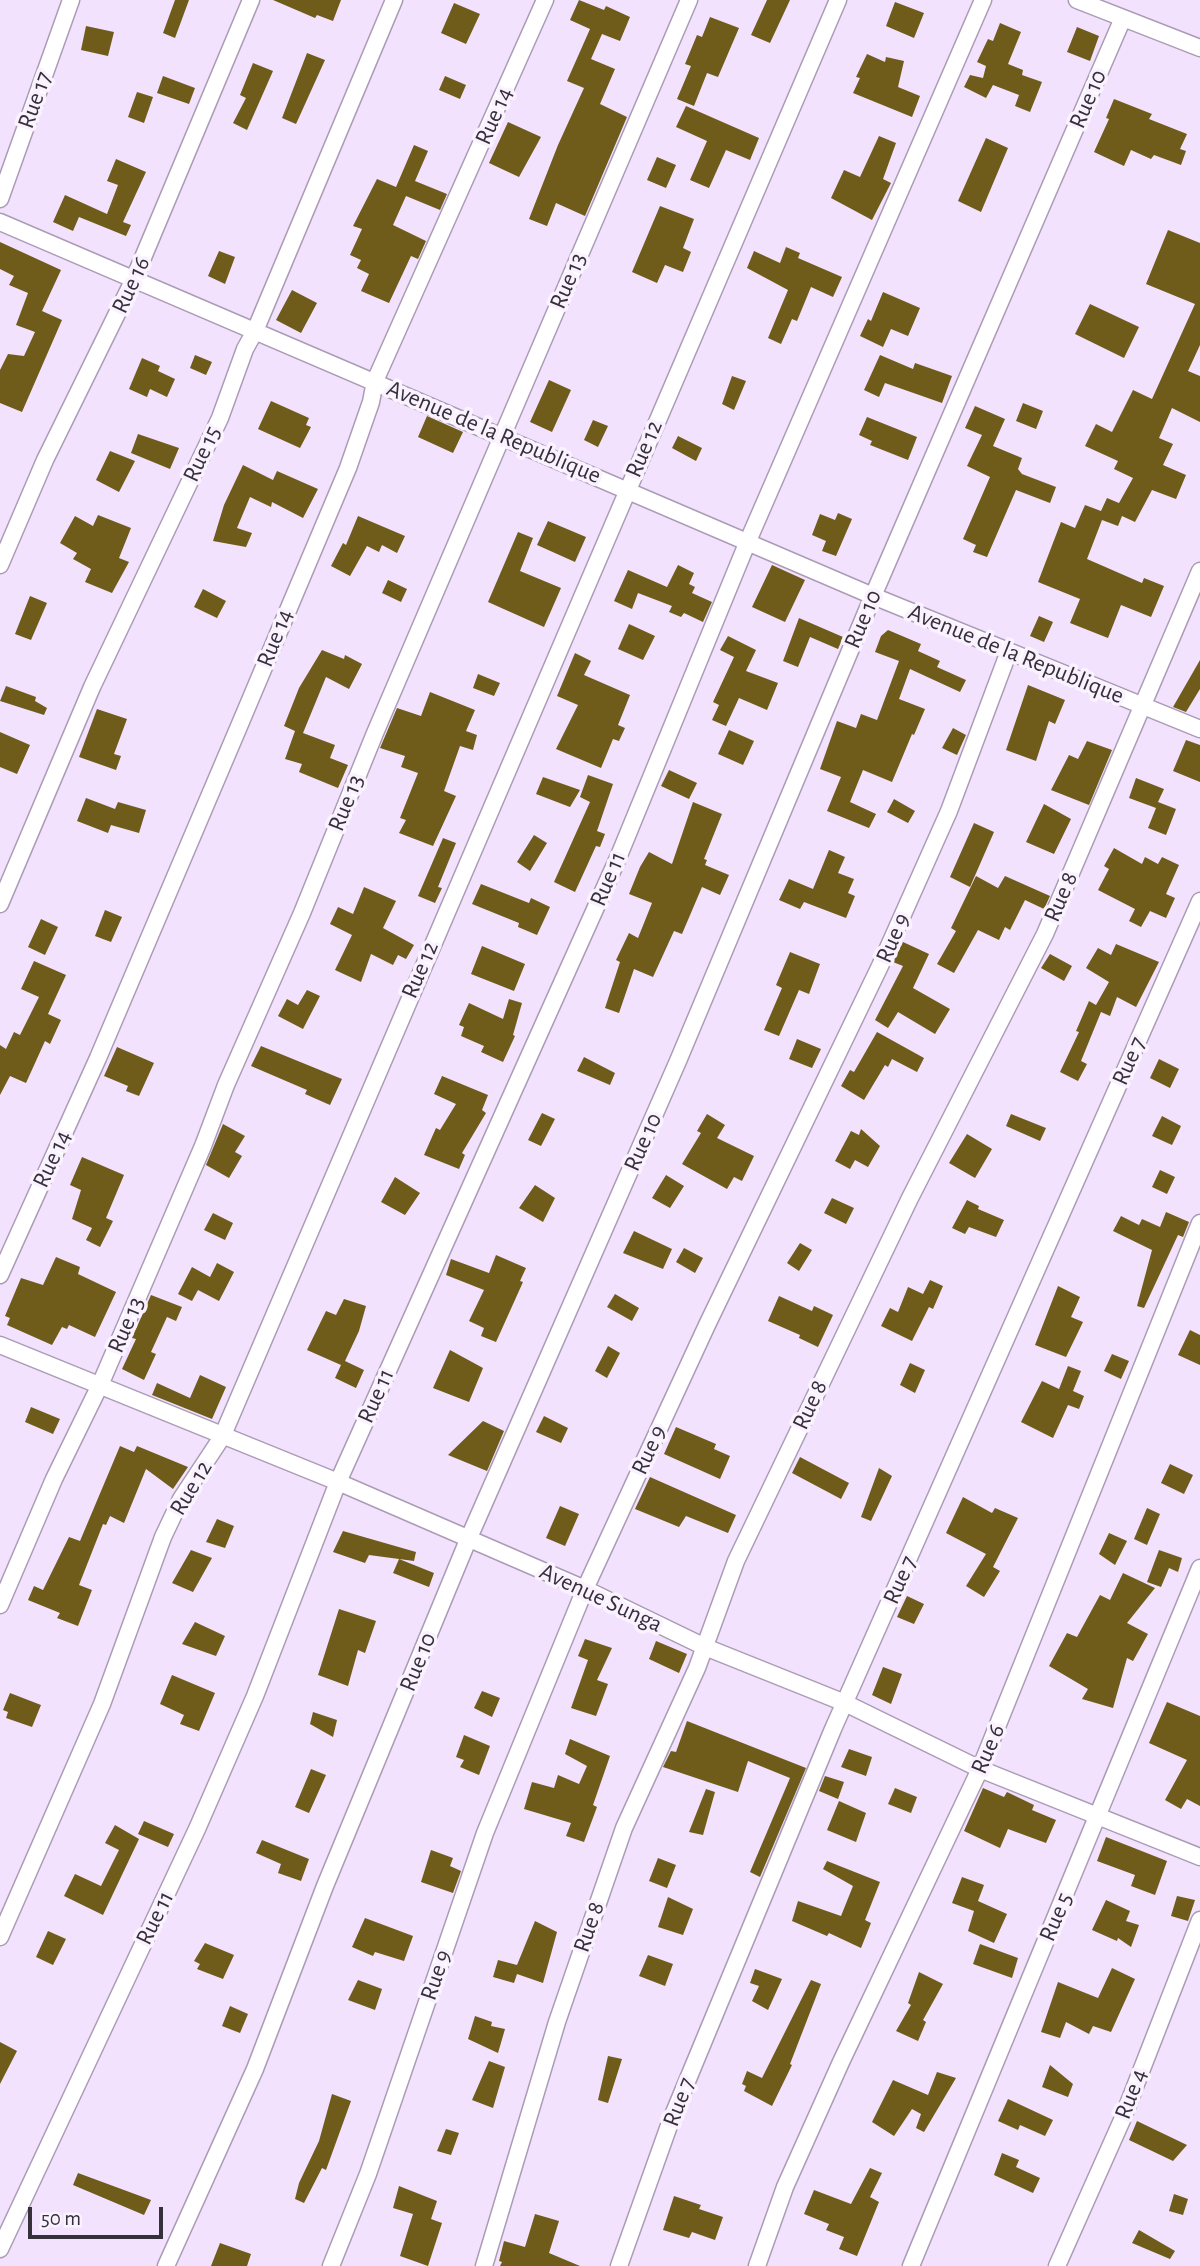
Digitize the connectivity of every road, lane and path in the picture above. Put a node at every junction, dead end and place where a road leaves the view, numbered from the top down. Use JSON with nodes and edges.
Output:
{"nodes":[{"id":1,"x":71,"y":0,"type":"edge"},
{"id":2,"x":251,"y":0,"type":"edge"},
{"id":3,"x":394,"y":0,"type":"edge"},
{"id":4,"x":545,"y":0,"type":"edge"},
{"id":5,"x":689,"y":0,"type":"edge"},
{"id":6,"x":838,"y":0,"type":"edge"},
{"id":7,"x":983,"y":0,"type":"edge"},
{"id":8,"x":1077,"y":0,"type":"edge"},
{"id":9,"x":1123,"y":18,"type":"junction"},
{"id":10,"x":1200,"y":48,"type":"edge"},
{"id":11,"x":0,"y":199,"type":"edge"},
{"id":12,"x":0,"y":222,"type":"edge"},
{"id":13,"x":134,"y":279,"type":"junction"},
{"id":14,"x":255,"y":331,"type":"junction"},
{"id":15,"x":375,"y":381,"type":"junction"},
{"id":16,"x":503,"y":436,"type":"junction"},
{"id":17,"x":627,"y":489,"type":"junction"},
{"id":18,"x":748,"y":541,"type":"junction"},
{"id":19,"x":0,"y":565,"type":"edge"},
{"id":20,"x":1200,"y":571,"type":"edge"},
{"id":21,"x":873,"y":596,"type":"junction"},
{"id":22,"x":1009,"y":651,"type":"junction"},
{"id":23,"x":1144,"y":706,"type":"junction"},
{"id":24,"x":1200,"y":729,"type":"edge"},
{"id":25,"x":1200,"y":901,"type":"edge"},
{"id":26,"x":0,"y":904,"type":"edge"},
{"id":27,"x":1200,"y":1223,"type":"edge"},
{"id":28,"x":0,"y":1275,"type":"edge"},
{"id":29,"x":0,"y":1345,"type":"edge"},
{"id":30,"x":100,"y":1385,"type":"junction"},
{"id":31,"x":222,"y":1437,"type":"junction"},
{"id":32,"x":338,"y":1482,"type":"junction"},
{"id":33,"x":468,"y":1540,"type":"junction"},
{"id":34,"x":1200,"y":1569,"type":"edge"},
{"id":35,"x":585,"y":1589,"type":"junction"},
{"id":36,"x":0,"y":1605,"type":"edge"},
{"id":37,"x":705,"y":1647,"type":"junction"},
{"id":38,"x":845,"y":1703,"type":"junction"},
{"id":39,"x":980,"y":1769,"type":"junction"},
{"id":40,"x":1097,"y":1818,"type":"junction"},
{"id":41,"x":1200,"y":1857,"type":"edge"},
{"id":42,"x":1200,"y":1920,"type":"edge"},
{"id":43,"x":0,"y":1937,"type":"edge"},
{"id":44,"x":0,"y":2249,"type":"edge"},
{"id":45,"x":166,"y":2266,"type":"edge"},
{"id":46,"x":331,"y":2266,"type":"edge"},
{"id":47,"x":484,"y":2266,"type":"edge"},
{"id":48,"x":619,"y":2266,"type":"edge"},
{"id":49,"x":757,"y":2266,"type":"edge"},
{"id":50,"x":911,"y":2266,"type":"edge"},
{"id":51,"x":1057,"y":2266,"type":"edge"}],
"edges":[{"from":1,"to":11,"type":"street","name":"Rue 17"},
{"from":2,"to":13,"type":"street","name":"Rue 16"},
{"from":3,"to":14,"type":"street","name":"Rue 15"},
{"from":4,"to":15,"type":"street","name":"Rue 14"},
{"from":5,"to":16,"type":"street","name":"Rue 13"},
{"from":6,"to":17,"type":"street","name":"Rue 12"},
{"from":7,"to":18,"type":"street","name":"Rue 11"},
{"from":8,"to":9,"type":"street"},
{"from":9,"to":10,"type":"street"},
{"from":9,"to":21,"type":"street","name":"Rue 10"},
{"from":12,"to":13,"type":"street","name":"Avenue de la Republique"},
{"from":13,"to":14,"type":"street","name":"Avenue de la Republique"},
{"from":13,"to":19,"type":"street","name":"Rue 16"},
{"from":14,"to":15,"type":"street","name":"Avenue de la Republique"},
{"from":14,"to":26,"type":"street","name":"Rue 15"},
{"from":15,"to":16,"type":"street","name":"Avenue de la Republique"},
{"from":15,"to":28,"type":"street","name":"Rue 14"},
{"from":16,"to":17,"type":"street","name":"Avenue de la Republique"},
{"from":16,"to":30,"type":"street","name":"Rue 13"},
{"from":17,"to":18,"type":"street","name":"Avenue de la Republique"},
{"from":17,"to":31,"type":"street","name":"Rue 12"},
{"from":18,"to":21,"type":"street","name":"Avenue de la Republique"},
{"from":18,"to":32,"type":"street","name":"Rue 11"},
{"from":20,"to":23,"type":"street","name":"Rue 8"},
{"from":21,"to":22,"type":"street","name":"Avenue de la Republique"},
{"from":21,"to":33,"type":"street","name":"Rue 10"},
{"from":22,"to":23,"type":"street","name":"Avenue de la Republique"},
{"from":22,"to":35,"type":"street","name":"Rue 9"},
{"from":23,"to":24,"type":"street","name":"Avenue de la Republique"},
{"from":23,"to":37,"type":"street","name":"Rue 8"},
{"from":25,"to":38,"type":"street","name":"Rue 7"},
{"from":27,"to":39,"type":"street","name":"Rue 6"},
{"from":29,"to":30,"type":"street","name":"Avenue Sunga"},
{"from":30,"to":31,"type":"street","name":"Avenue Sunga"},
{"from":30,"to":36,"type":"street","name":"Rue 13"},
{"from":31,"to":32,"type":"street","name":"Avenue Sunga"},
{"from":31,"to":43,"type":"street","name":"Rue 12"},
{"from":32,"to":33,"type":"street","name":"Avenue Sunga"},
{"from":32,"to":44,"type":"street","name":"Rue 11"},
{"from":33,"to":35,"type":"street","name":"Avenue Sunga"},
{"from":33,"to":45,"type":"street","name":"Rue 10"},
{"from":34,"to":40,"type":"street","name":"Rue 5"},
{"from":35,"to":37,"type":"street","name":"Avenue Sunga"},
{"from":35,"to":46,"type":"street","name":"Rue 9"},
{"from":37,"to":38,"type":"street","name":"Avenue Sunga"},
{"from":37,"to":47,"type":"street","name":"Rue 8"},
{"from":38,"to":39,"type":"street","name":"Avenue Sunga"},
{"from":38,"to":48,"type":"street","name":"Rue 7"},
{"from":39,"to":40,"type":"street","name":"Avenue Sunga"},
{"from":39,"to":49,"type":"street","name":"Rue 6"},
{"from":40,"to":41,"type":"street","name":"Avenue Sunga"},
{"from":40,"to":50,"type":"street","name":"Rue 5"},
{"from":42,"to":51,"type":"street","name":"Rue 4"}]}
